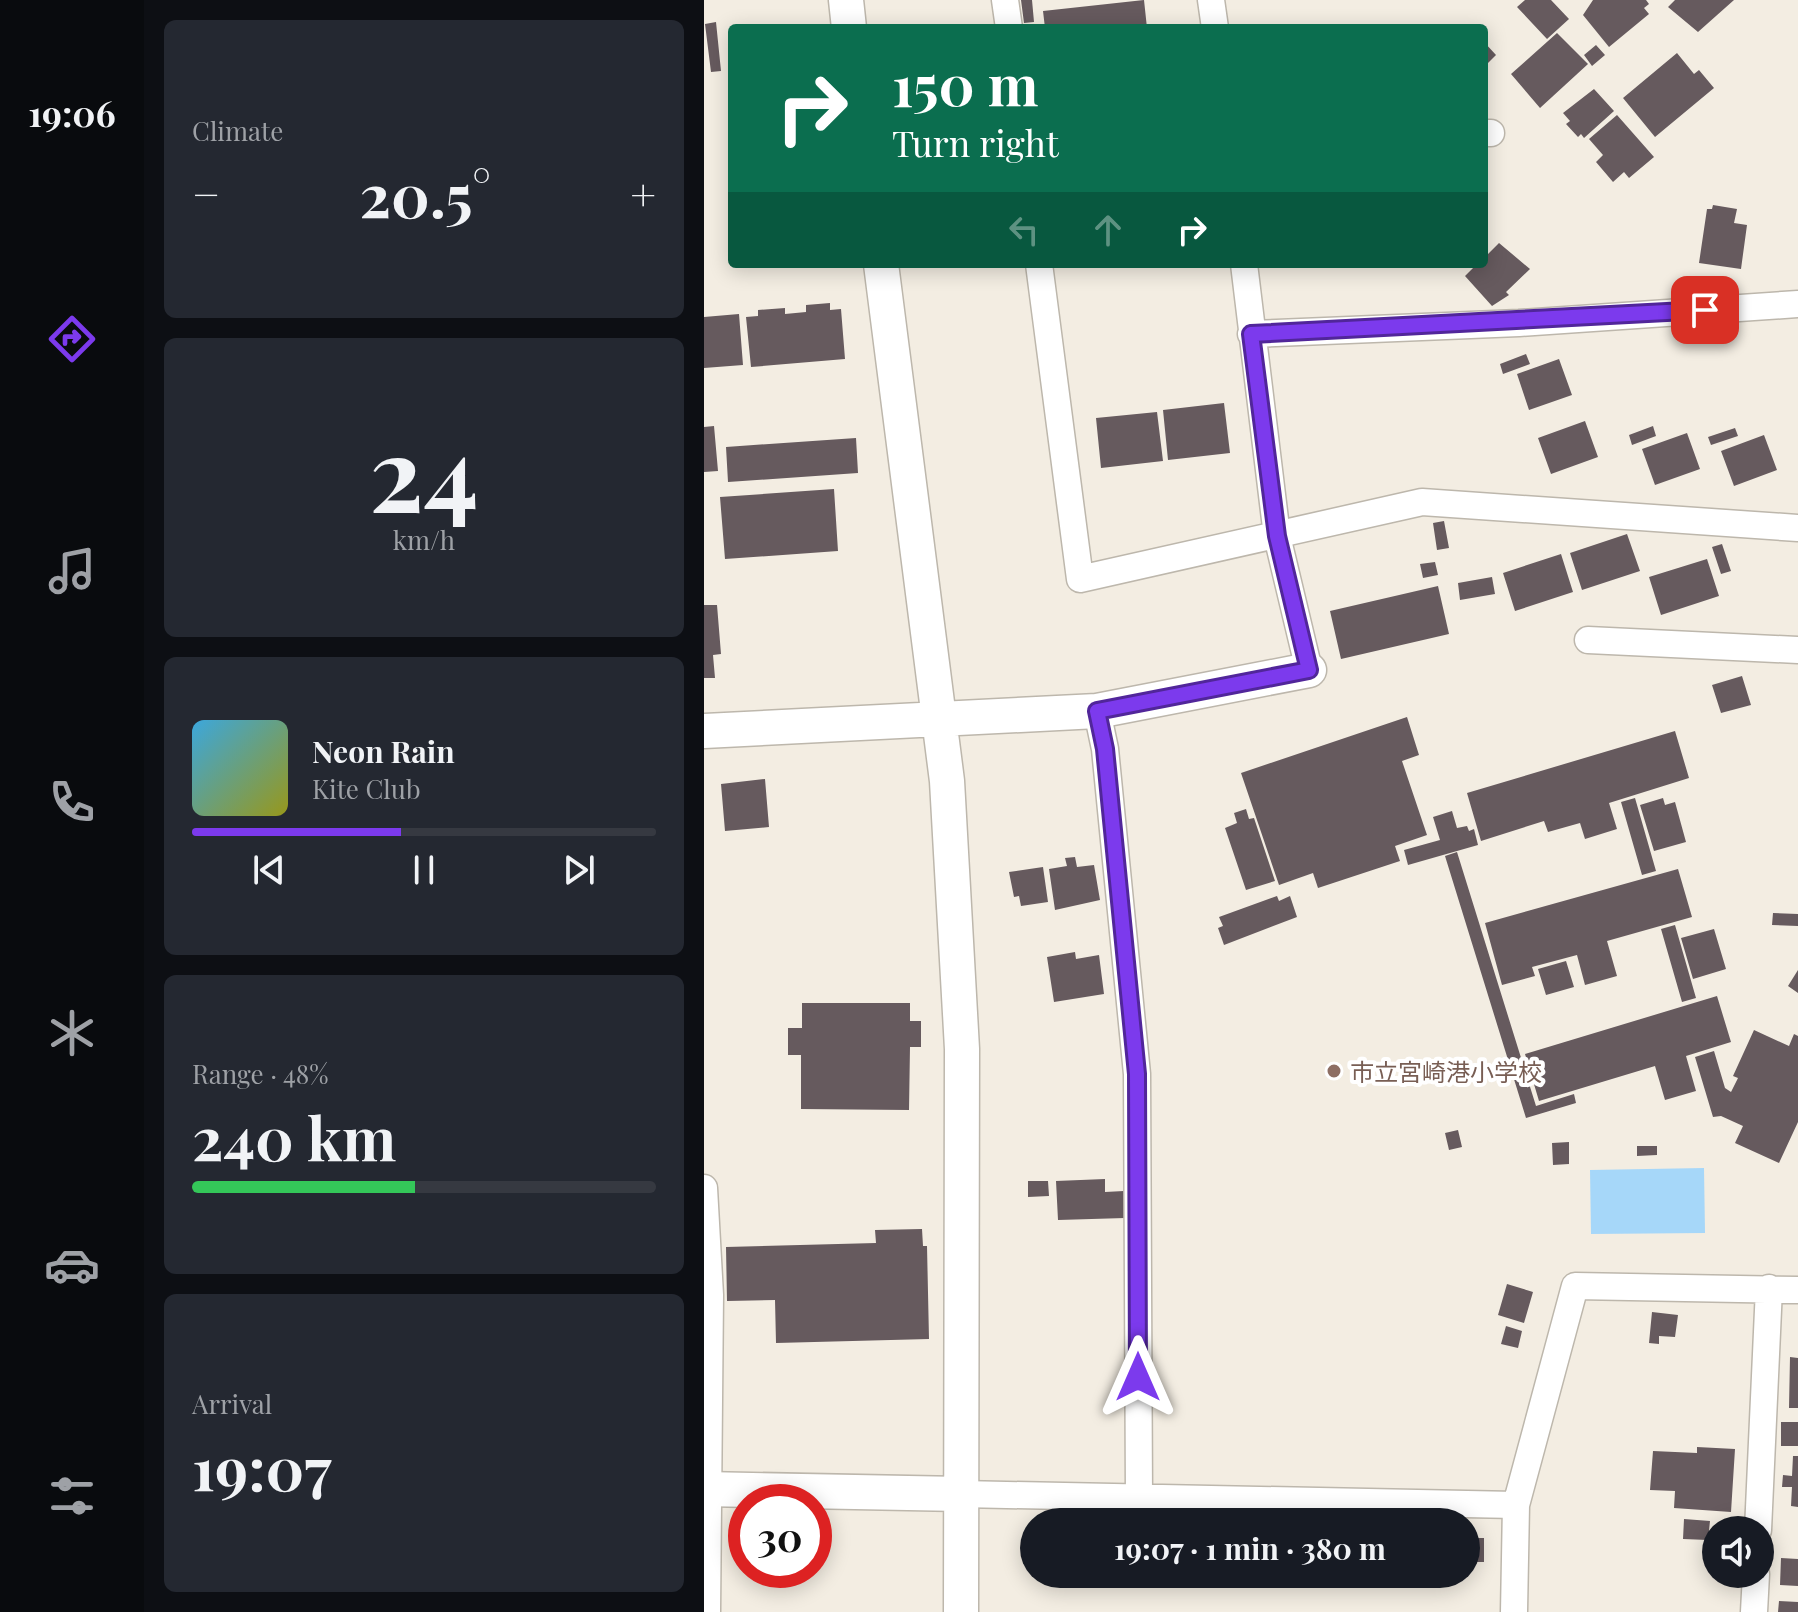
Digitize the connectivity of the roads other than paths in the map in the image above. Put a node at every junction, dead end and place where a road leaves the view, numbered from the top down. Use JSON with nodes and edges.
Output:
{"nodes":[{"id":1,"x":846,"y":0,"type":"edge"},
{"id":2,"x":1005,"y":0,"type":"edge"},
{"id":3,"x":1211,"y":0,"type":"edge"},
{"id":4,"x":849,"y":24,"type":"edge"},
{"id":5,"x":1008,"y":24,"type":"edge"},
{"id":6,"x":1214,"y":24,"type":"edge"},
{"id":7,"x":882,"y":268,"type":"edge"},
{"id":8,"x":1040,"y":268,"type":"edge"},
{"id":9,"x":1244,"y":268,"type":"edge"},
{"id":10,"x":1798,"y":304,"type":"edge"},
{"id":11,"x":1251,"y":334,"type":"junction"},
{"id":12,"x":1798,"y":528,"type":"edge"},
{"id":13,"x":1277,"y":536,"type":"junction"},
{"id":14,"x":1588,"y":640,"type":"dead end"},
{"id":15,"x":1798,"y":650,"type":"edge"},
{"id":16,"x":1309,"y":670,"type":"joint"},
{"id":17,"x":1097,"y":711,"type":"junction"},
{"id":18,"x":942,"y":718,"type":"junction"},
{"id":19,"x":704,"y":731,"type":"edge"},
{"id":20,"x":704,"y":1188,"type":"edge"},
{"id":21,"x":1769,"y":1288,"type":"junction"},
{"id":22,"x":1798,"y":1290,"type":"edge"},
{"id":23,"x":706,"y":1489,"type":"edge"},
{"id":24,"x":961,"y":1494,"type":"junction"},
{"id":25,"x":1139,"y":1497,"type":"junction"},
{"id":26,"x":1516,"y":1505,"type":"junction"},
{"id":27,"x":1759,"y":1516,"type":"edge"},
{"id":28,"x":1755,"y":1588,"type":"edge"},
{"id":29,"x":707,"y":1612,"type":"edge"},
{"id":30,"x":961,"y":1612,"type":"edge"},
{"id":31,"x":1514,"y":1612,"type":"edge"},
{"id":32,"x":1754,"y":1612,"type":"edge"}],
"edges":[{"from":1,"to":4,"type":"street"},
{"from":2,"to":5,"type":"street"},
{"from":3,"to":6,"type":"street"},
{"from":7,"to":18,"type":"street"},
{"from":8,"to":13,"type":"street"},
{"from":9,"to":11,"type":"street"},
{"from":10,"to":11,"type":"street"},
{"from":11,"to":13,"type":"street"},
{"from":12,"to":13,"type":"street"},
{"from":13,"to":16,"type":"street"},
{"from":14,"to":15,"type":"street"},
{"from":16,"to":17,"type":"street"},
{"from":17,"to":18,"type":"street"},
{"from":17,"to":25,"type":"street"},
{"from":18,"to":19,"type":"street"},
{"from":18,"to":24,"type":"street"},
{"from":20,"to":23,"type":"street"},
{"from":21,"to":22,"type":"street"},
{"from":21,"to":26,"type":"street"},
{"from":21,"to":27,"type":"street"},
{"from":23,"to":24,"type":"street"},
{"from":23,"to":29,"type":"street"},
{"from":24,"to":25,"type":"street"},
{"from":24,"to":30,"type":"street"},
{"from":25,"to":26,"type":"street"},
{"from":26,"to":31,"type":"street"},
{"from":28,"to":32,"type":"street"}]}
